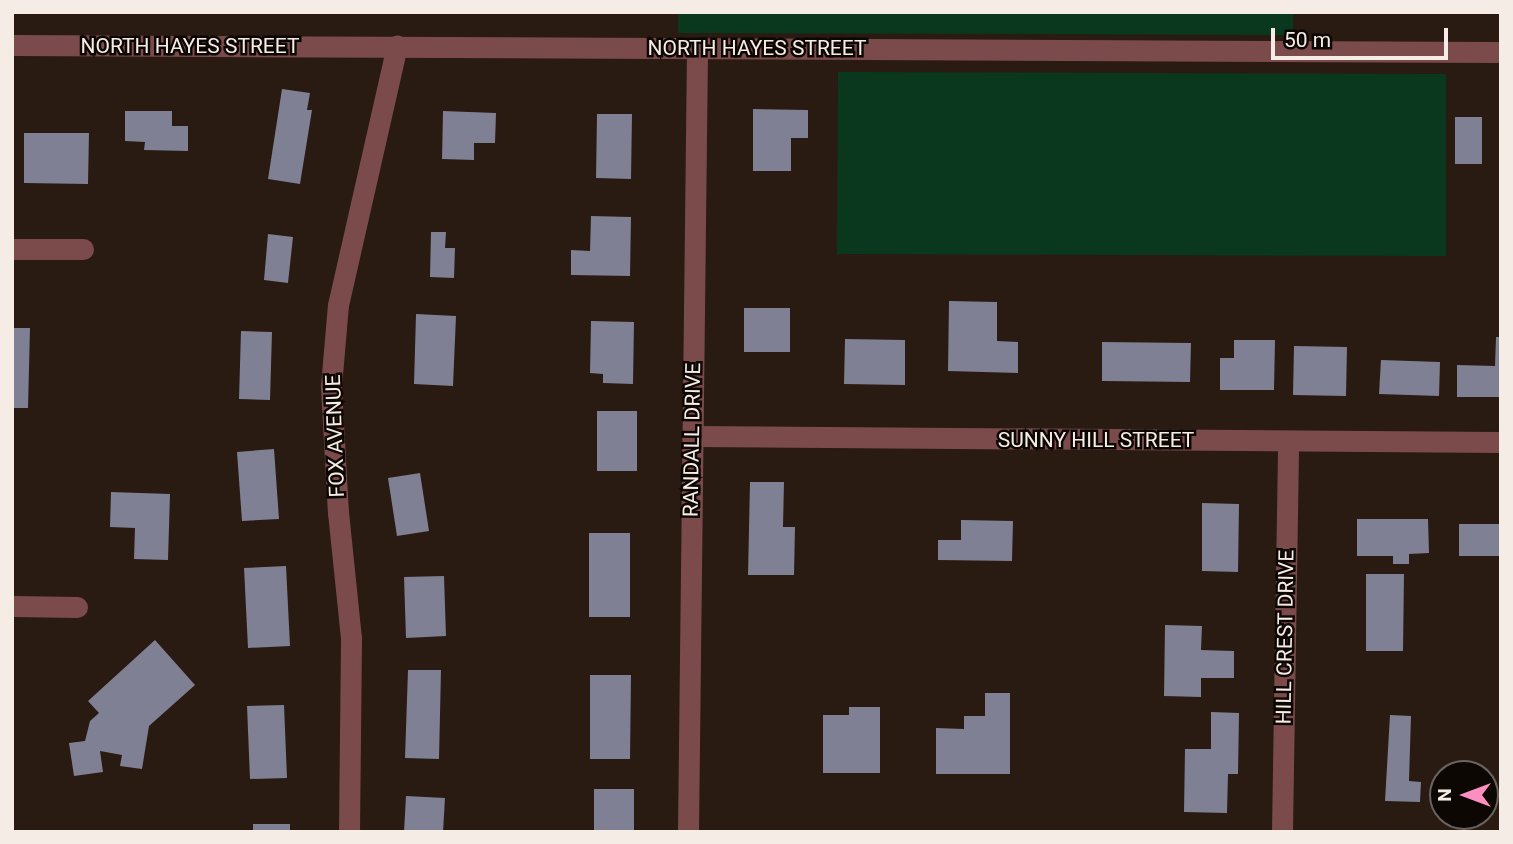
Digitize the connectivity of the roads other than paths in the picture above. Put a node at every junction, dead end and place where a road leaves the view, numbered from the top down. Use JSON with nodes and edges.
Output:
{"nodes":[{"id":1,"x":12,"y":45,"type":"edge"},
{"id":2,"x":397,"y":47,"type":"junction"},
{"id":3,"x":697,"y":48,"type":"junction"},
{"id":4,"x":1501,"y":52,"type":"edge"},
{"id":5,"x":83,"y":248,"type":"dead end"},
{"id":6,"x":12,"y":249,"type":"edge"},
{"id":7,"x":692,"y":436,"type":"junction"},
{"id":8,"x":1288,"y":442,"type":"junction"},
{"id":9,"x":1501,"y":442,"type":"edge"},
{"id":10,"x":12,"y":606,"type":"edge"},
{"id":11,"x":77,"y":607,"type":"dead end"},
{"id":12,"x":349,"y":832,"type":"edge"},
{"id":13,"x":688,"y":832,"type":"edge"},
{"id":14,"x":1282,"y":832,"type":"edge"}],
"edges":[{"from":1,"to":2,"type":"street","name":"NORTH HAYES STREET"},
{"from":2,"to":3,"type":"street","name":"NORTH HAYES STREET"},
{"from":2,"to":12,"type":"street","name":"FOX AVENUE"},
{"from":3,"to":4,"type":"street","name":"NORTH HAYES STREET"},
{"from":3,"to":7,"type":"street","name":"RANDALL DRIVE"},
{"from":5,"to":6,"type":"street"},
{"from":7,"to":8,"type":"street","name":"SUNNY HILL STREET"},
{"from":7,"to":13,"type":"street","name":"RANDALL DRIVE"},
{"from":8,"to":9,"type":"street","name":"SUNNY HILL STREET"},
{"from":8,"to":14,"type":"street","name":"HILL CREST DRIVE"},
{"from":10,"to":11,"type":"street"}]}
